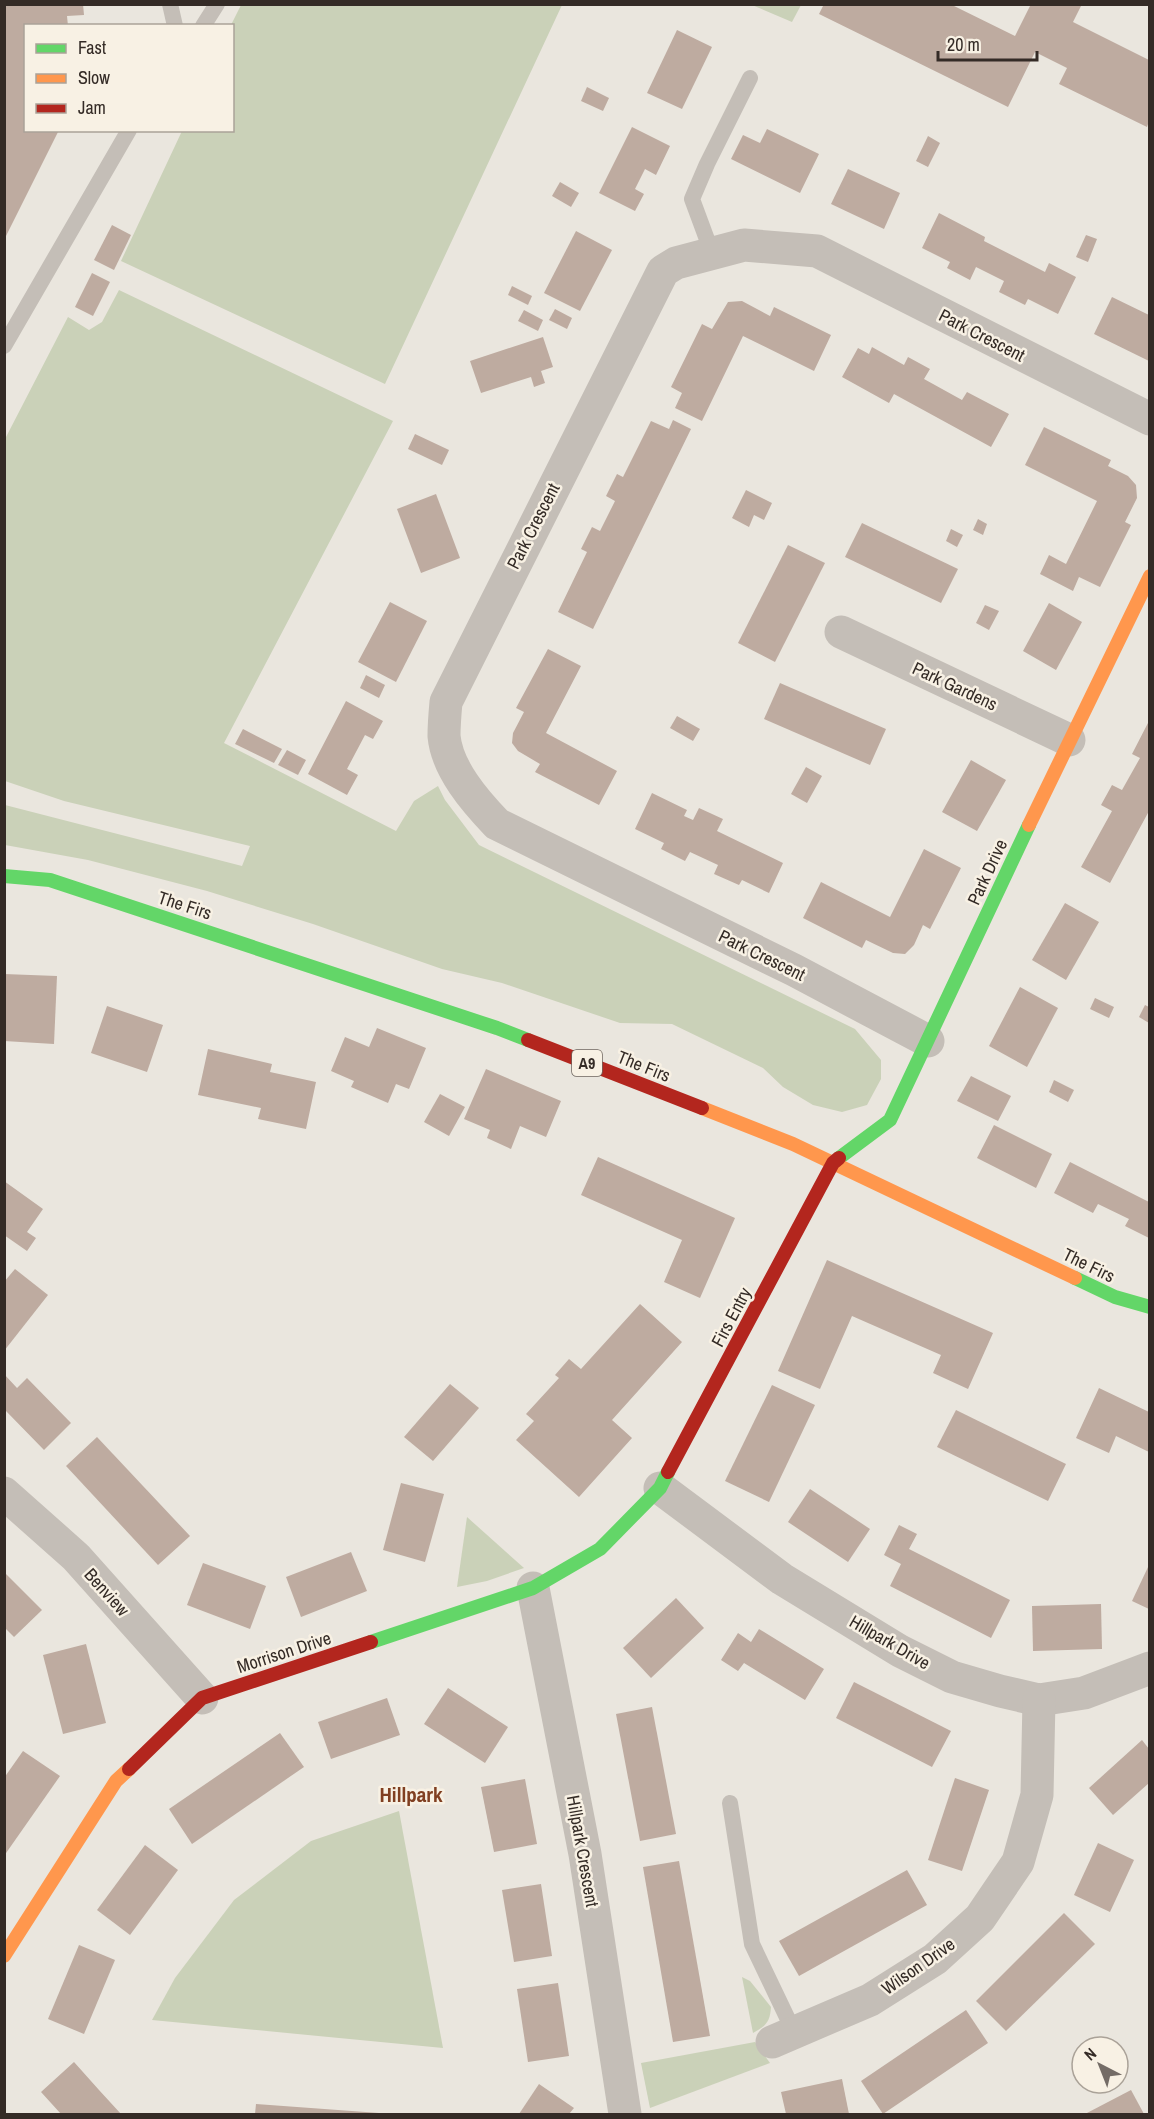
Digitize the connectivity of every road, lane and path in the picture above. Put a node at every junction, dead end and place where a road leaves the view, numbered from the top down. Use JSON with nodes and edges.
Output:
{"nodes":[{"id":1,"x":171,"y":4,"type":"edge"},
{"id":2,"x":217,"y":4,"type":"edge"},
{"id":3,"x":175,"y":24,"type":"edge"},
{"id":4,"x":204,"y":24,"type":"edge"},
{"id":5,"x":750,"y":78,"type":"dead end"},
{"id":6,"x":128,"y":132,"type":"edge"},
{"id":7,"x":712,"y":253,"type":"junction"},
{"id":8,"x":4,"y":346,"type":"edge"},
{"id":9,"x":1149,"y":419,"type":"edge"},
{"id":10,"x":1149,"y":576,"type":"edge"},
{"id":11,"x":841,"y":632,"type":"dead end"},
{"id":12,"x":1069,"y":740,"type":"junction"},
{"id":13,"x":4,"y":876,"type":"edge"},
{"id":14,"x":928,"y":1041,"type":"junction"},
{"id":15,"x":833,"y":1163,"type":"junction"},
{"id":16,"x":1149,"y":1307,"type":"edge"},
{"id":17,"x":660,"y":1488,"type":"junction"},
{"id":18,"x":4,"y":1493,"type":"edge"},
{"id":19,"x":533,"y":1588,"type":"junction"},
{"id":20,"x":1149,"y":1668,"type":"edge"},
{"id":21,"x":202,"y":1698,"type":"junction"},
{"id":22,"x":1039,"y":1700,"type":"junction"},
{"id":23,"x":730,"y":1803,"type":"dead end"},
{"id":24,"x":4,"y":1956,"type":"edge"},
{"id":25,"x":783,"y":2037,"type":"joint"},
{"id":26,"x":625,"y":2115,"type":"edge"}],
"edges":[{"from":1,"to":3,"type":"lane"},
{"from":2,"to":4,"type":"lane"},
{"from":5,"to":7,"type":"lane"},
{"from":6,"to":8,"type":"lane"},
{"from":7,"to":9,"type":"street","name":"Park Crescent"},
{"from":7,"to":14,"type":"street","name":"Park Crescent"},
{"from":10,"to":12,"type":"street","name":"Park Drive"},
{"from":11,"to":12,"type":"street","name":"Park Gardens"},
{"from":12,"to":14,"type":"street","name":"Park Drive"},
{"from":13,"to":15,"type":"street","name":"The Firs","number":"A9"},
{"from":14,"to":15,"type":"street","name":"Park Drive"},
{"from":15,"to":16,"type":"street","name":"The Firs","number":"A9"},
{"from":15,"to":17,"type":"street","name":"Firs Entry"},
{"from":17,"to":19,"type":"street","name":"Morrison Drive"},
{"from":17,"to":22,"type":"street","name":"Hillpark Drive"},
{"from":18,"to":21,"type":"street","name":"Benview"},
{"from":19,"to":21,"type":"street","name":"Morrison Drive"},
{"from":19,"to":26,"type":"street","name":"Hillpark Crescent"},
{"from":20,"to":22,"type":"street","name":"Hillpark Drive"},
{"from":21,"to":24,"type":"street","name":"Morrison Drive"},
{"from":22,"to":25,"type":"street","name":"Wilson Drive"},
{"from":23,"to":25,"type":"lane"}]}
